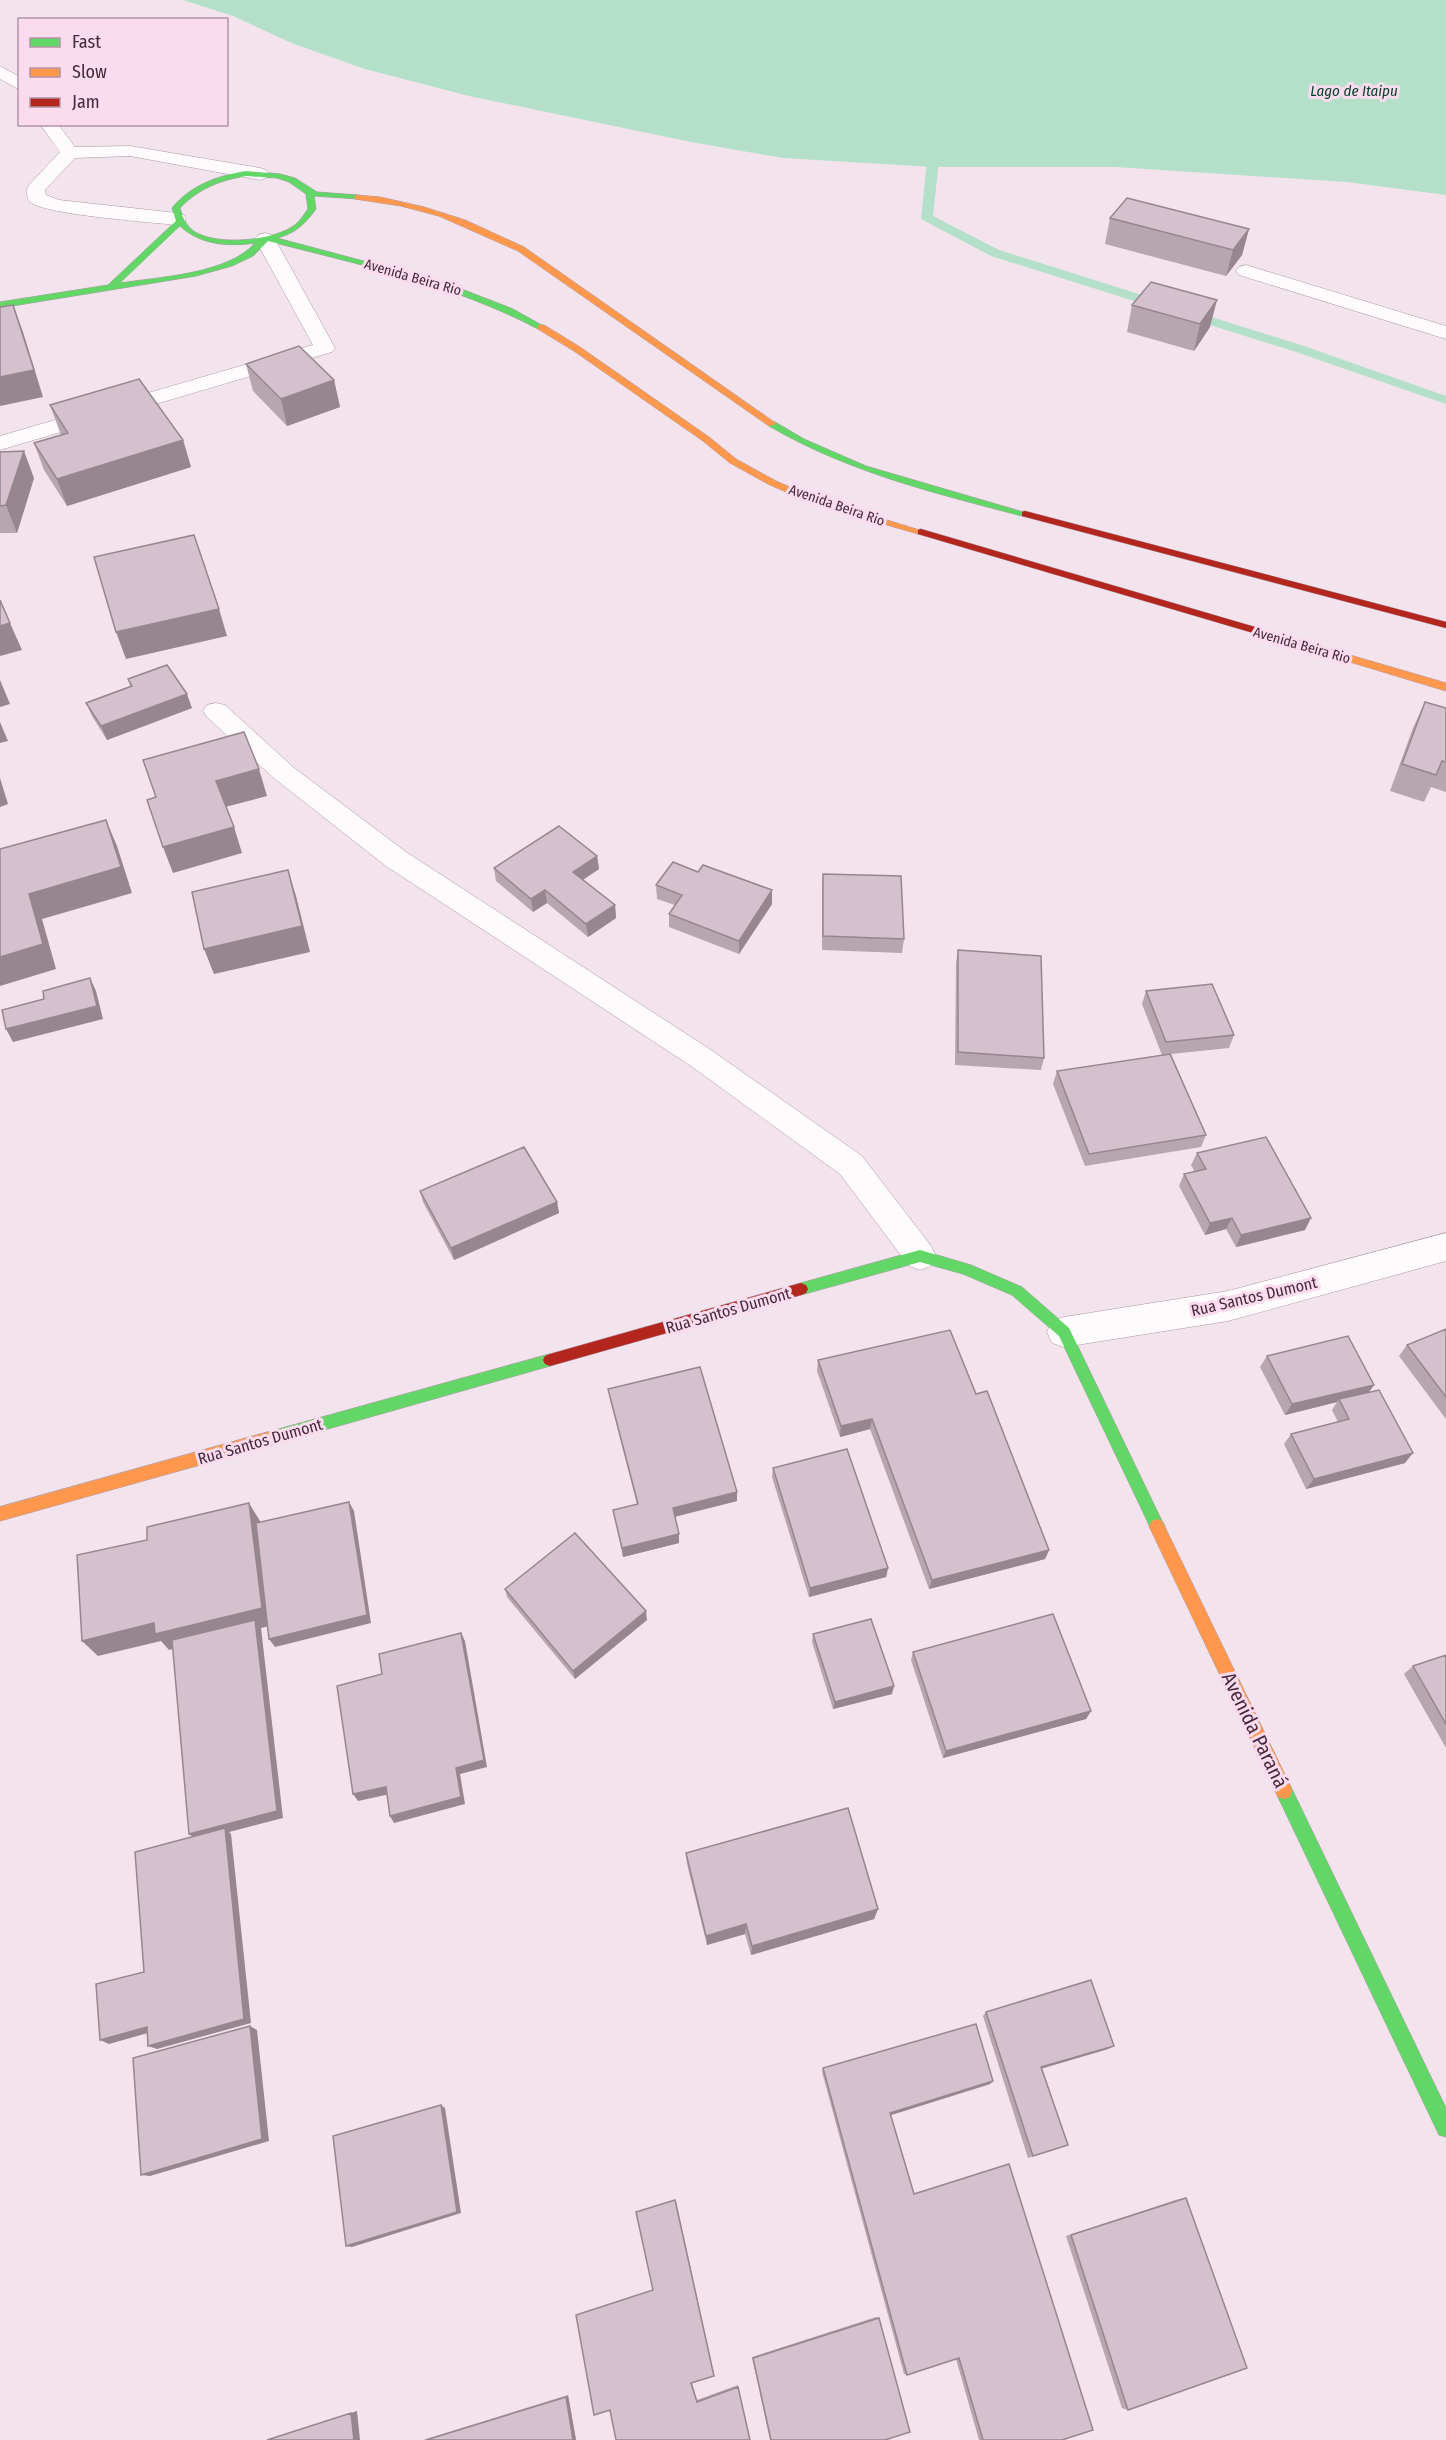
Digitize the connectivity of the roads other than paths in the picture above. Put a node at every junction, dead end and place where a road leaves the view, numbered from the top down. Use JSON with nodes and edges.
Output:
{"nodes":[{"id":1,"x":0,"y":71,"type":"edge"},
{"id":2,"x":18,"y":84,"type":"edge"},
{"id":3,"x":50,"y":126,"type":"edge"},
{"id":4,"x":70,"y":153,"type":"junction"},
{"id":5,"x":260,"y":174,"type":"junction"},
{"id":6,"x":310,"y":192,"type":"junction"},
{"id":7,"x":178,"y":221,"type":"junction"},
{"id":8,"x":265,"y":239,"type":"junction"},
{"id":9,"x":1246,"y":271,"type":"dead end"},
{"id":10,"x":110,"y":288,"type":"junction"},
{"id":11,"x":0,"y":305,"type":"edge"},
{"id":12,"x":1446,"y":333,"type":"edge"},
{"id":13,"x":0,"y":443,"type":"edge"},
{"id":14,"x":1446,"y":625,"type":"edge"},
{"id":15,"x":1446,"y":687,"type":"edge"},
{"id":16,"x":216,"y":711,"type":"dead end"},
{"id":17,"x":1446,"y":1247,"type":"edge"},
{"id":18,"x":920,"y":1256,"type":"junction"},
{"id":19,"x":1064,"y":1332,"type":"junction"},
{"id":20,"x":0,"y":1514,"type":"edge"},
{"id":21,"x":1446,"y":2128,"type":"edge"}],
"edges":[{"from":1,"to":2,"type":"lane"},
{"from":3,"to":4,"type":"lane"},
{"from":4,"to":5,"type":"lane"},
{"from":4,"to":7,"type":"lane"},
{"from":5,"to":6,"type":"street"},
{"from":5,"to":7,"type":"street"},
{"from":6,"to":8,"type":"street"},
{"from":6,"to":14,"type":"street"},
{"from":7,"to":8,"type":"street"},
{"from":7,"to":10,"type":"street"},
{"from":8,"to":10,"type":"street"},
{"from":8,"to":13,"type":"lane"},
{"from":8,"to":15,"type":"street","name":"Avenida Beira Rio"},
{"from":9,"to":12,"type":"lane"},
{"from":10,"to":11,"type":"street"},
{"from":16,"to":18,"type":"lane"},
{"from":17,"to":19,"type":"street","name":"Rua Santos Dumont"},
{"from":18,"to":19,"type":"street"},
{"from":18,"to":20,"type":"street","name":"Rua Santos Dumont"},
{"from":19,"to":21,"type":"street","name":"Avenida Paraná"}]}
